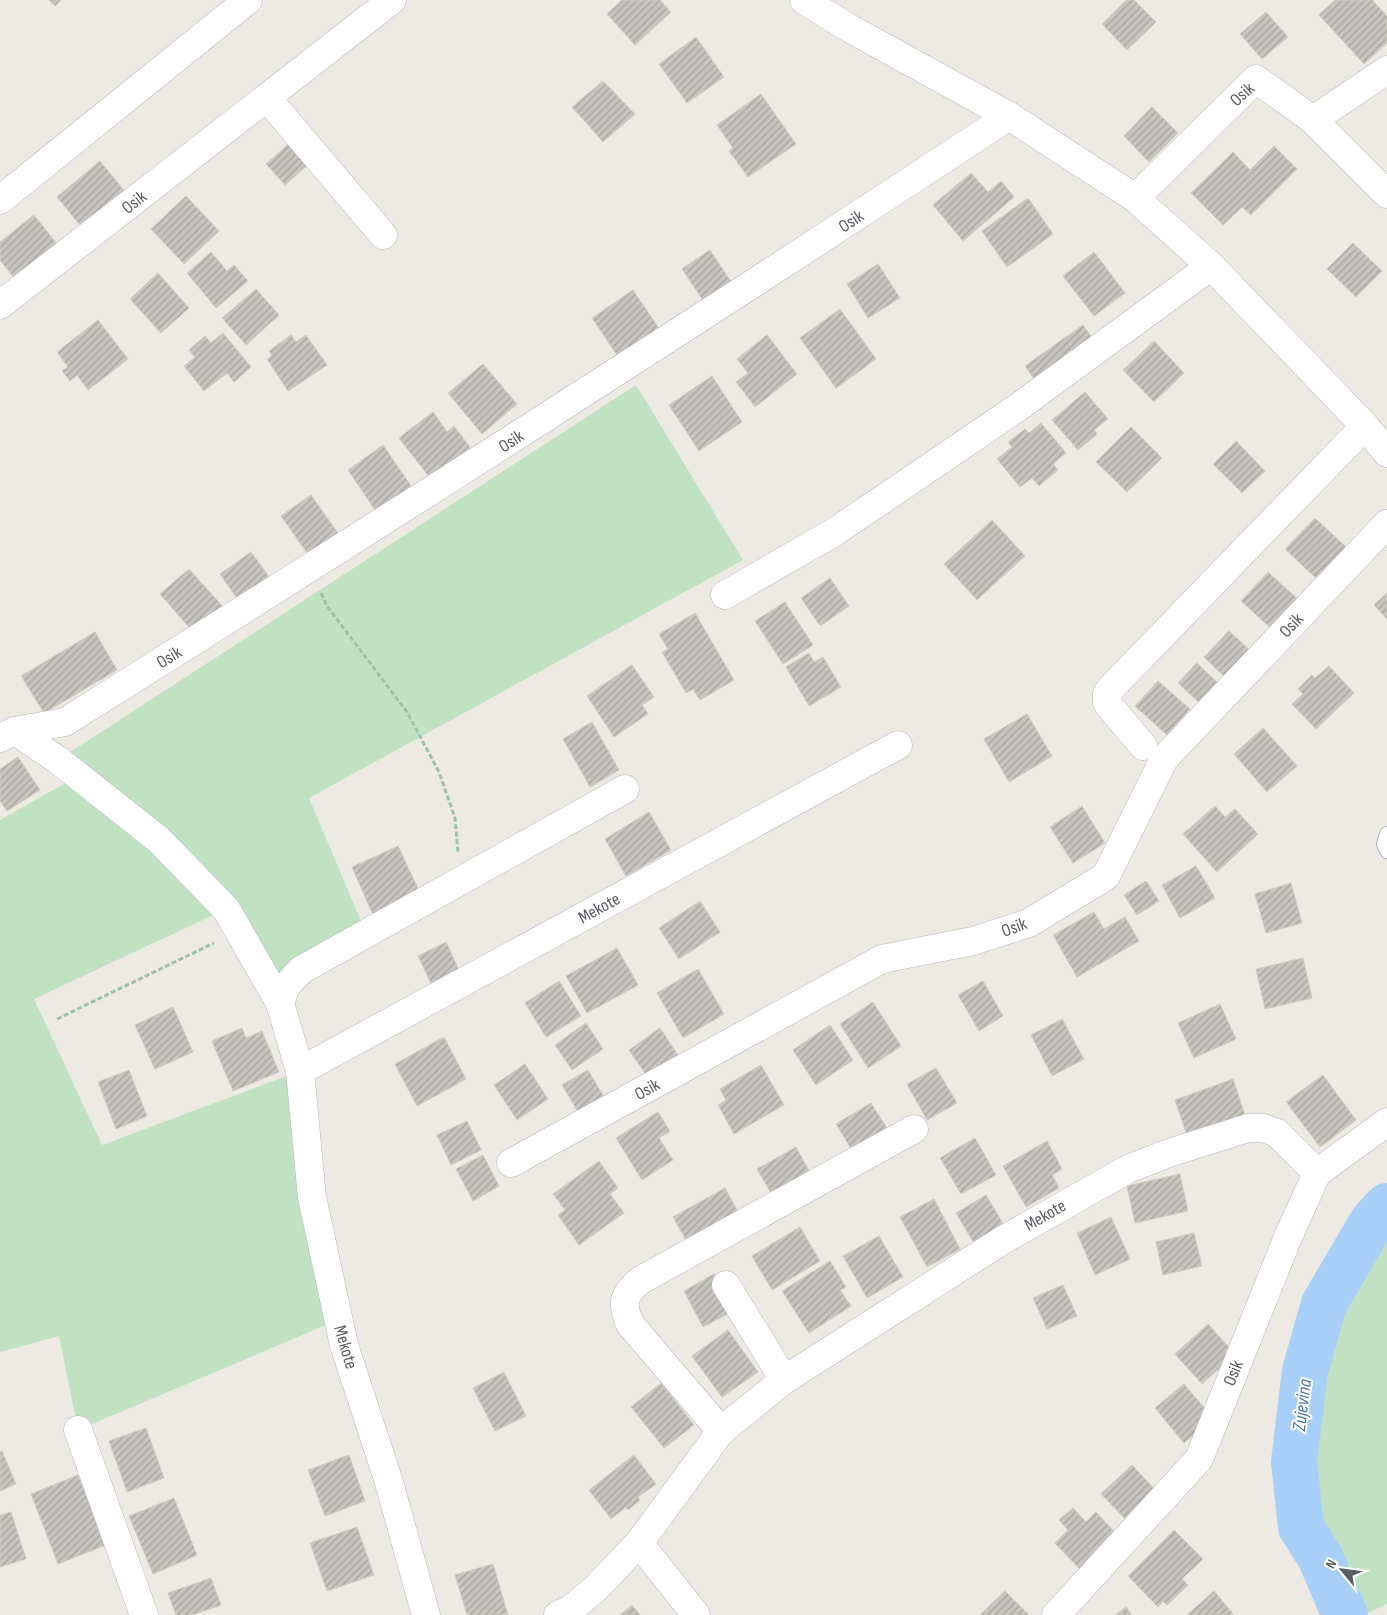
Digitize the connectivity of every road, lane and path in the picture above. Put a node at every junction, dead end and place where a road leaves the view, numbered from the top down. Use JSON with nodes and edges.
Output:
{"nodes":[{"id":1,"x":248,"y":0,"type":"edge"},
{"id":2,"x":392,"y":0,"type":"edge"},
{"id":3,"x":804,"y":0,"type":"edge"},
{"id":4,"x":1387,"y":70,"type":"edge"},
{"id":5,"x":267,"y":98,"type":"junction"},
{"id":6,"x":1009,"y":116,"type":"junction"},
{"id":7,"x":1313,"y":120,"type":"junction"},
{"id":8,"x":1387,"y":194,"type":"edge"},
{"id":9,"x":1135,"y":198,"type":"junction"},
{"id":10,"x":0,"y":200,"type":"edge"},
{"id":11,"x":383,"y":234,"type":"dead end"},
{"id":12,"x":1211,"y":266,"type":"junction"},
{"id":13,"x":0,"y":305,"type":"edge"},
{"id":14,"x":1365,"y":426,"type":"junction"},
{"id":15,"x":1387,"y":453,"type":"edge"},
{"id":16,"x":1387,"y":524,"type":"edge"},
{"id":17,"x":310,"y":569,"type":"junction"},
{"id":18,"x":725,"y":595,"type":"dead end"},
{"id":19,"x":7,"y":734,"type":"edge"},
{"id":20,"x":898,"y":745,"type":"dead end"},
{"id":21,"x":1143,"y":746,"type":"dead end"},
{"id":22,"x":625,"y":789,"type":"dead end"},
{"id":23,"x":1387,"y":834,"type":"edge"},
{"id":24,"x":1387,"y":851,"type":"edge"},
{"id":25,"x":461,"y":880,"type":"junction"},
{"id":26,"x":239,"y":931,"type":"junction"},
{"id":27,"x":280,"y":1003,"type":"junction"},
{"id":28,"x":57,"y":1019,"type":"dead end"},
{"id":29,"x":300,"y":1071,"type":"junction"},
{"id":30,"x":1387,"y":1122,"type":"edge"},
{"id":31,"x":914,"y":1129,"type":"dead end"},
{"id":32,"x":512,"y":1163,"type":"dead end"},
{"id":33,"x":1317,"y":1174,"type":"junction"},
{"id":34,"x":726,"y":1285,"type":"dead end"},
{"id":35,"x":784,"y":1380,"type":"junction"},
{"id":36,"x":78,"y":1430,"type":"dead end"},
{"id":37,"x":721,"y":1432,"type":"junction"},
{"id":38,"x":639,"y":1543,"type":"junction"},
{"id":39,"x":144,"y":1615,"type":"edge"},
{"id":40,"x":426,"y":1615,"type":"edge"},
{"id":41,"x":558,"y":1615,"type":"edge"},
{"id":42,"x":696,"y":1615,"type":"edge"},
{"id":43,"x":1056,"y":1615,"type":"edge"}],
"edges":[{"from":1,"to":10,"type":"street"},
{"from":2,"to":5,"type":"street","name":"Osik"},
{"from":3,"to":6,"type":"street"},
{"from":4,"to":7,"type":"street"},
{"from":5,"to":11,"type":"street"},
{"from":5,"to":13,"type":"street","name":"Osik"},
{"from":6,"to":9,"type":"street"},
{"from":6,"to":17,"type":"street","name":"Osik"},
{"from":7,"to":8,"type":"street","name":"Osik"},
{"from":7,"to":9,"type":"street","name":"Osik"},
{"from":9,"to":12,"type":"street"},
{"from":12,"to":14,"type":"street"},
{"from":12,"to":18,"type":"street"},
{"from":14,"to":15,"type":"street"},
{"from":14,"to":21,"type":"street"},
{"from":16,"to":32,"type":"street","name":"Osik"},
{"from":17,"to":19,"type":"street","name":"Osik"},
{"from":17,"to":25,"type":"path"},
{"from":19,"to":26,"type":"street","name":"Mekote"},
{"from":20,"to":29,"type":"street","name":"Mekote"},
{"from":22,"to":25,"type":"street"},
{"from":23,"to":24,"type":"lane"},
{"from":25,"to":27,"type":"street"},
{"from":26,"to":27,"type":"street","name":"Mekote"},
{"from":26,"to":28,"type":"path"},
{"from":27,"to":29,"type":"street","name":"Mekote"},
{"from":29,"to":40,"type":"street","name":"Mekote"},
{"from":30,"to":33,"type":"street","name":"Osik"},
{"from":31,"to":37,"type":"street"},
{"from":33,"to":35,"type":"street","name":"Mekote"},
{"from":33,"to":43,"type":"street","name":"Osik"},
{"from":34,"to":35,"type":"street"},
{"from":35,"to":37,"type":"street","name":"Mekote"},
{"from":36,"to":39,"type":"street"},
{"from":37,"to":38,"type":"street","name":"Mekote"},
{"from":38,"to":41,"type":"street","name":"Mekote"},
{"from":38,"to":42,"type":"street"}]}
